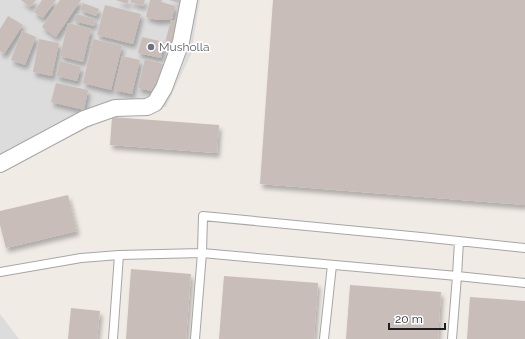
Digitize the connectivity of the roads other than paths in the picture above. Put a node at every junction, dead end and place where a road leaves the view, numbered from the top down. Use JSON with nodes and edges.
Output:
{"nodes":[{"id":1,"x":188,"y":0,"type":"edge"},
{"id":2,"x":0,"y":164,"type":"edge"},
{"id":3,"x":459,"y":241,"type":"junction"},
{"id":4,"x":525,"y":248,"type":"edge"},
{"id":5,"x":202,"y":253,"type":"junction"},
{"id":6,"x":119,"y":255,"type":"junction"},
{"id":7,"x":332,"y":265,"type":"junction"},
{"id":8,"x":0,"y":272,"type":"edge"},
{"id":9,"x":457,"y":276,"type":"junction"},
{"id":10,"x":525,"y":283,"type":"edge"},
{"id":11,"x":113,"y":339,"type":"edge"},
{"id":12,"x":195,"y":339,"type":"edge"},
{"id":13,"x":324,"y":339,"type":"edge"},
{"id":14,"x":452,"y":339,"type":"edge"}],
"edges":[{"from":1,"to":2,"type":"street"},
{"from":3,"to":4,"type":"lane"},
{"from":3,"to":5,"type":"lane"},
{"from":3,"to":9,"type":"lane"},
{"from":5,"to":6,"type":"lane"},
{"from":5,"to":7,"type":"lane"},
{"from":5,"to":12,"type":"lane"},
{"from":6,"to":8,"type":"lane"},
{"from":6,"to":11,"type":"lane"},
{"from":7,"to":9,"type":"lane"},
{"from":7,"to":13,"type":"lane"},
{"from":9,"to":10,"type":"lane"},
{"from":9,"to":14,"type":"lane"}]}
